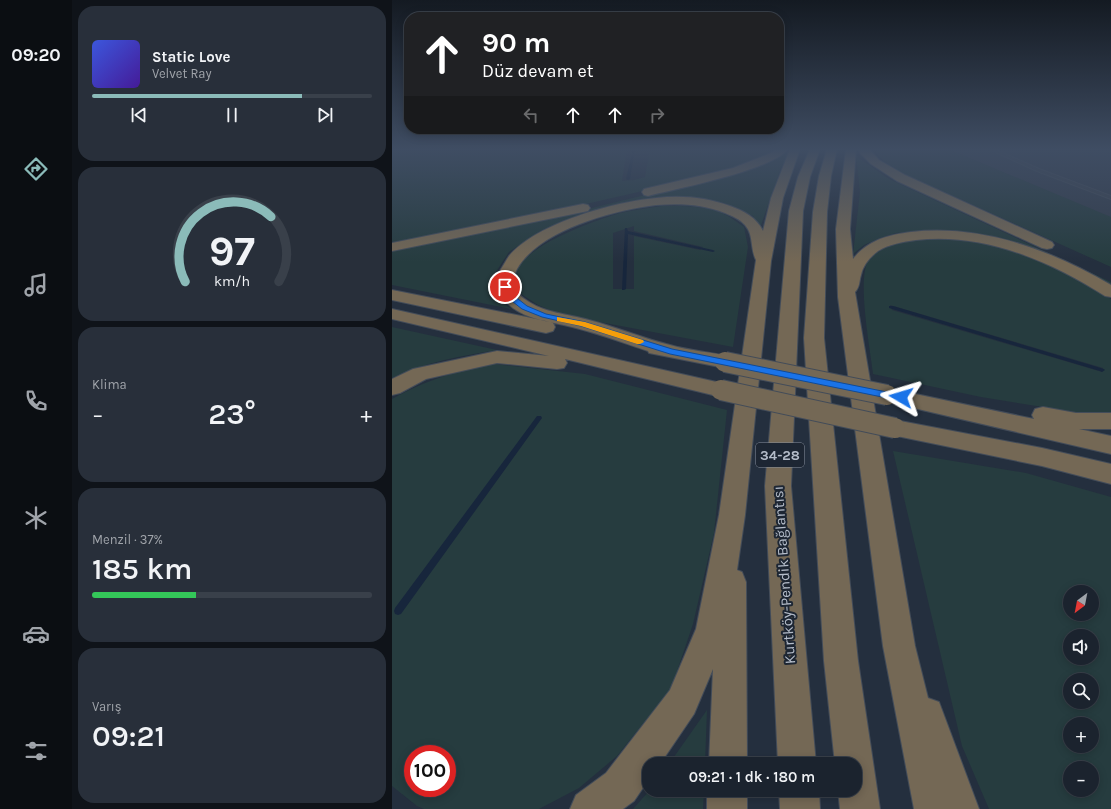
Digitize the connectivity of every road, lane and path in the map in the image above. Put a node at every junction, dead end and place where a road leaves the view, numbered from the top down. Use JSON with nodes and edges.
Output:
{"nodes":[{"id":1,"x":670,"y":187,"type":"edge"},
{"id":2,"x":781,"y":187,"type":"edge"},
{"id":3,"x":802,"y":187,"type":"edge"},
{"id":4,"x":824,"y":187,"type":"edge"},
{"id":5,"x":847,"y":187,"type":"edge"},
{"id":6,"x":920,"y":187,"type":"edge"},
{"id":7,"x":1082,"y":187,"type":"edge"},
{"id":8,"x":1111,"y":198,"type":"edge"},
{"id":9,"x":392,"y":247,"type":"edge"},
{"id":10,"x":763,"y":261,"type":"junction"},
{"id":11,"x":1104,"y":272,"type":"dead end"},
{"id":12,"x":1111,"y":292,"type":"edge"},
{"id":13,"x":392,"y":295,"type":"edge"},
{"id":14,"x":847,"y":297,"type":"junction"},
{"id":15,"x":392,"y":314,"type":"edge"},
{"id":16,"x":670,"y":352,"type":"junction"},
{"id":17,"x":652,"y":373,"type":"junction"},
{"id":18,"x":392,"y":388,"type":"edge"},
{"id":19,"x":887,"y":395,"type":"junction"},
{"id":20,"x":1111,"y":421,"type":"edge"},
{"id":21,"x":1111,"y":445,"type":"edge"},
{"id":22,"x":1042,"y":457,"type":"junction"},
{"id":23,"x":1111,"y":474,"type":"edge"},
{"id":24,"x":1111,"y":484,"type":"edge"},
{"id":25,"x":732,"y":515,"type":"junction"},
{"id":26,"x":899,"y":646,"type":"junction"},
{"id":27,"x":728,"y":757,"type":"edge"},
{"id":28,"x":797,"y":757,"type":"edge"},
{"id":29,"x":853,"y":757,"type":"edge"},
{"id":30,"x":727,"y":797,"type":"edge"},
{"id":31,"x":799,"y":797,"type":"edge"},
{"id":32,"x":859,"y":797,"type":"edge"},
{"id":33,"x":590,"y":809,"type":"edge"},
{"id":34,"x":727,"y":809,"type":"edge"},
{"id":35,"x":800,"y":809,"type":"edge"},
{"id":36,"x":860,"y":809,"type":"edge"},
{"id":37,"x":934,"y":809,"type":"edge"},
{"id":38,"x":959,"y":809,"type":"edge"}],
"edges":[{"from":1,"to":9,"type":"highway"},
{"from":2,"to":10,"type":"highway"},
{"from":3,"to":28,"type":"highway","name":"Kurtköy-Pendik Bağlantısı","number":"34-28"},
{"from":4,"to":29,"type":"highway","number":"34-28"},
{"from":5,"to":14,"type":"highway"},
{"from":6,"to":11,"type":"highway"},
{"from":7,"to":8,"type":"lane"},
{"from":10,"to":16,"type":"highway"},
{"from":10,"to":25,"type":"highway"},
{"from":12,"to":14,"type":"highway"},
{"from":13,"to":16,"type":"highway"},
{"from":14,"to":26,"type":"highway"},
{"from":15,"to":17,"type":"highway"},
{"from":16,"to":19,"type":"highway","bridge":true},
{"from":17,"to":18,"type":"highway"},
{"from":17,"to":22,"type":"highway","bridge":true},
{"from":19,"to":20,"type":"highway"},
{"from":19,"to":21,"type":"highway"},
{"from":22,"to":23,"type":"highway"},
{"from":22,"to":24,"type":"highway"},
{"from":25,"to":27,"type":"highway"},
{"from":25,"to":33,"type":"highway"},
{"from":26,"to":37,"type":"highway"},
{"from":26,"to":38,"type":"highway"},
{"from":30,"to":34,"type":"highway"},
{"from":31,"to":35,"type":"highway"},
{"from":32,"to":36,"type":"highway"}]}
